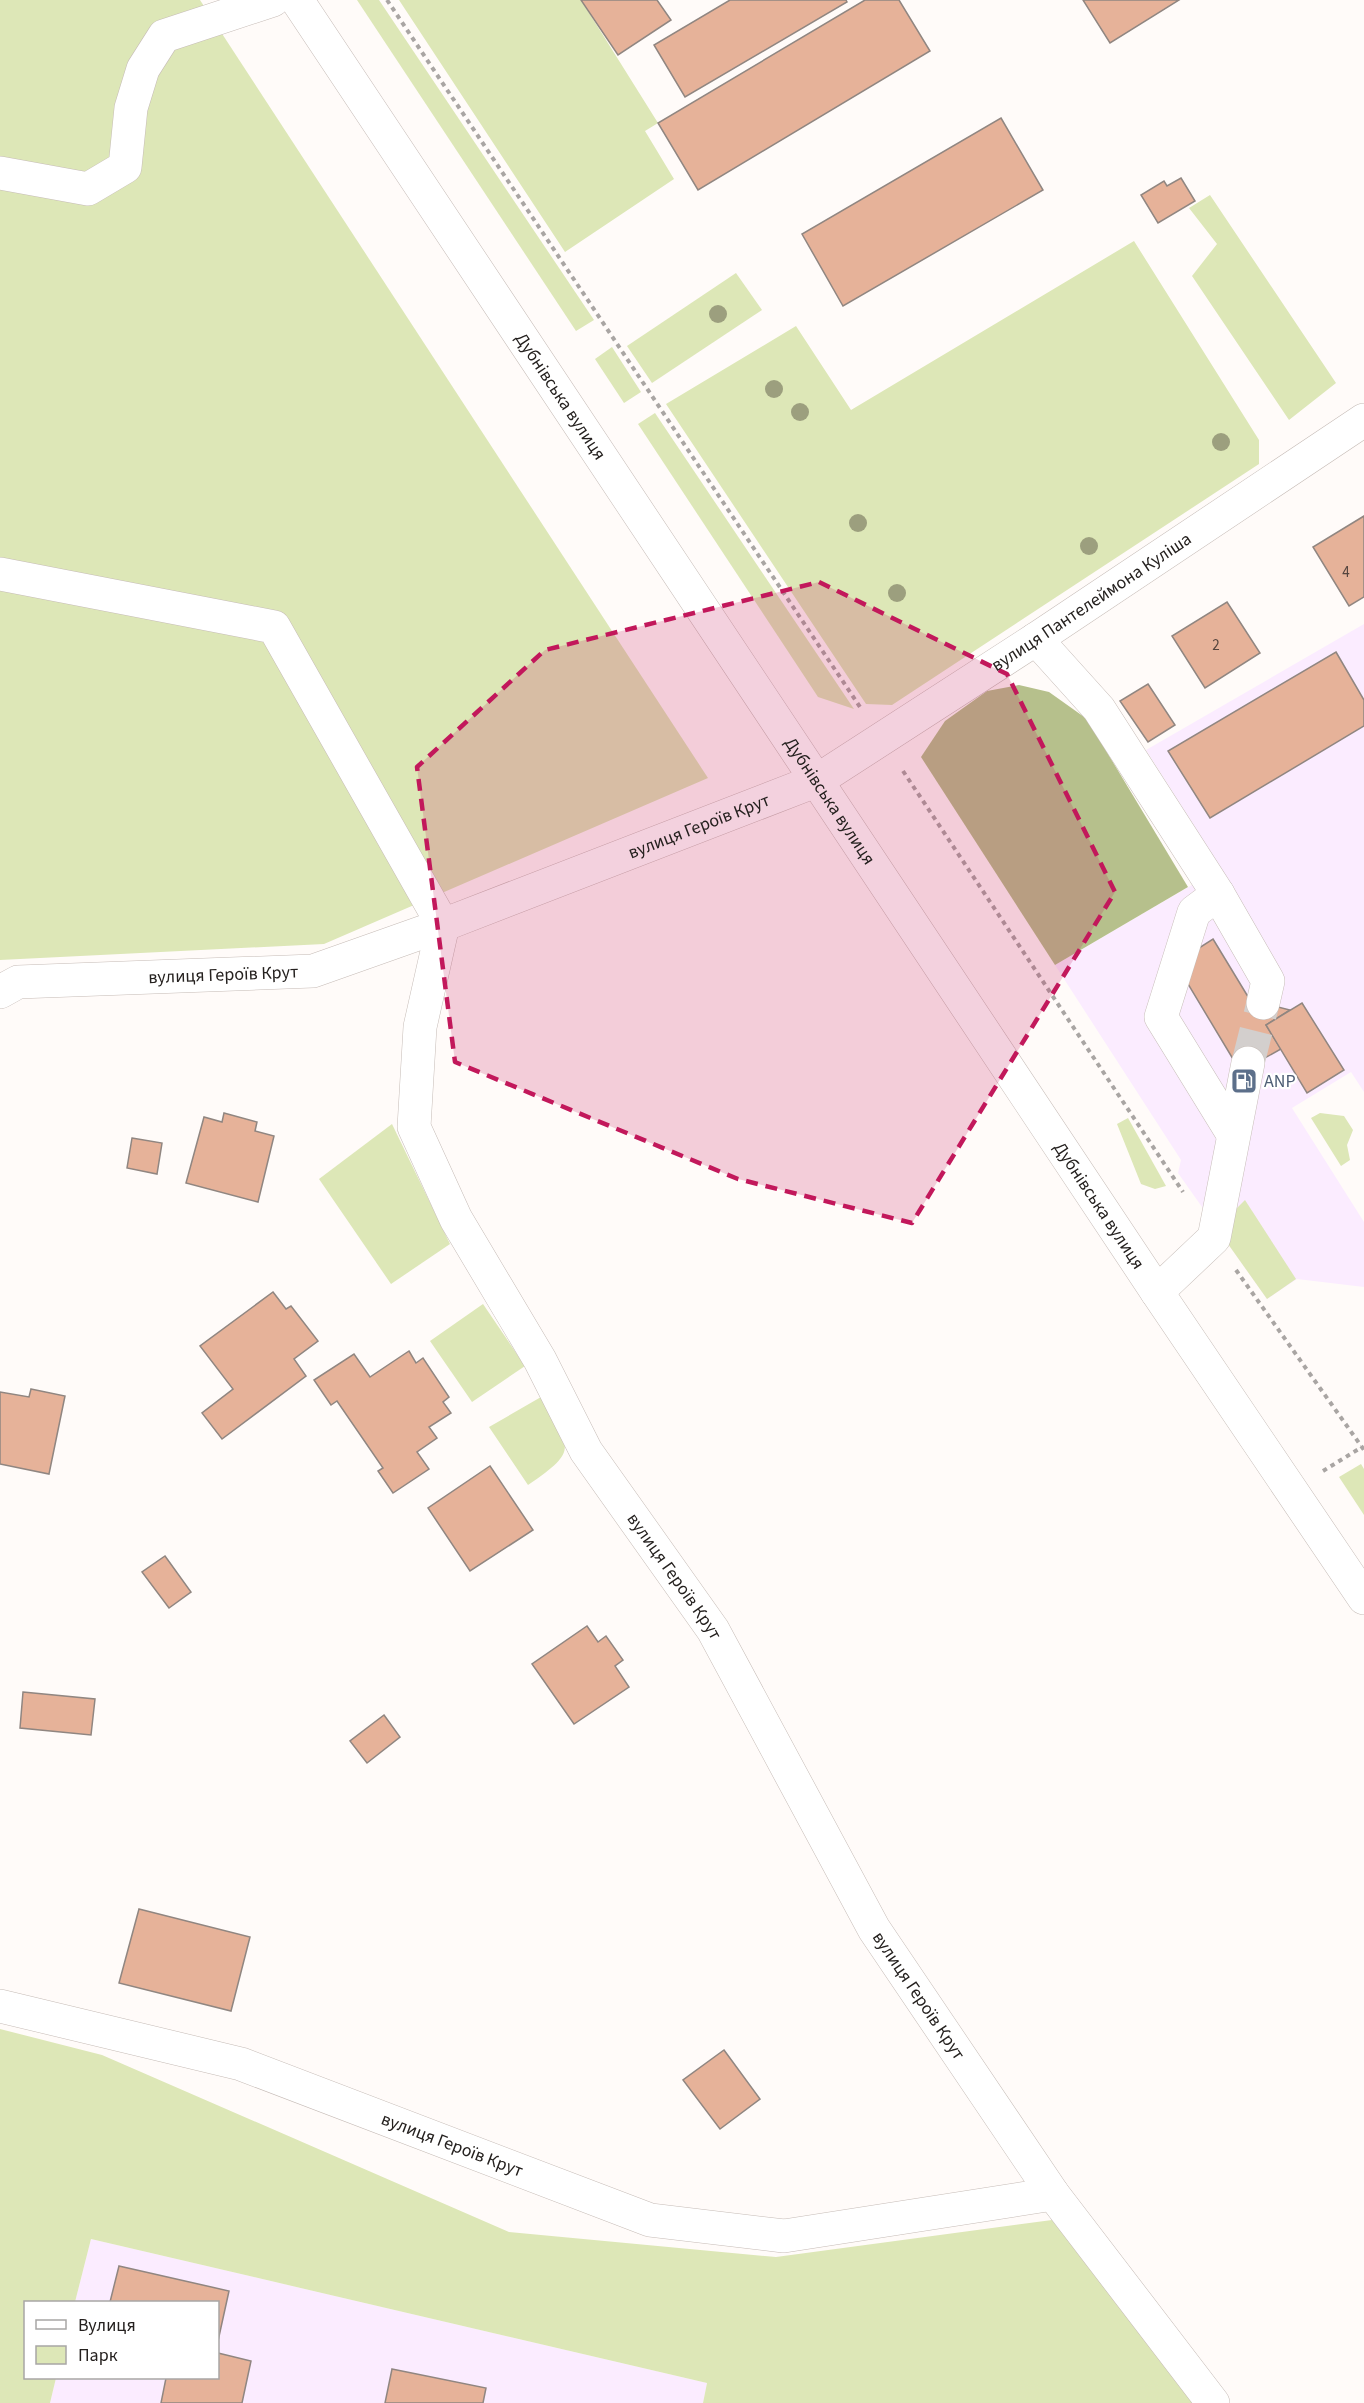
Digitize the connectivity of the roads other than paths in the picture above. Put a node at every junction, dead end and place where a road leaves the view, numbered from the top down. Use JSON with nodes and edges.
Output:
{"nodes":[{"id":1,"x":273,"y":0,"type":"edge"},
{"id":2,"x":297,"y":0,"type":"edge"},
{"id":3,"x":0,"y":173,"type":"edge"},
{"id":4,"x":1364,"y":420,"type":"edge"},
{"id":5,"x":0,"y":574,"type":"edge"},
{"id":6,"x":1036,"y":639,"type":"junction"},
{"id":7,"x":818,"y":780,"type":"junction"},
{"id":8,"x":1218,"y":894,"type":"junction"},
{"id":9,"x":444,"y":925,"type":"junction"},
{"id":10,"x":0,"y":992,"type":"edge"},
{"id":11,"x":1263,"y":1003,"type":"tunnel mouth"},
{"id":12,"x":1248,"y":1063,"type":"tunnel mouth"},
{"id":13,"x":1233,"y":1134,"type":"junction"},
{"id":14,"x":1157,"y":1292,"type":"junction"},
{"id":15,"x":1364,"y":1598,"type":"edge"},
{"id":16,"x":0,"y":2006,"type":"edge"},
{"id":17,"x":1053,"y":2194,"type":"junction"},
{"id":18,"x":1213,"y":2403,"type":"edge"}],
"edges":[{"from":1,"to":3,"type":"street"},
{"from":2,"to":7,"type":"street","name":"Дубнівська вулиця"},
{"from":4,"to":6,"type":"street","name":"вулиця Пантелеймона Куліша"},
{"from":5,"to":9,"type":"street"},
{"from":6,"to":7,"type":"street","name":"вулиця Пантелеймона Куліша"},
{"from":6,"to":8,"type":"street"},
{"from":7,"to":9,"type":"street","name":"вулиця Героїв Крут"},
{"from":7,"to":14,"type":"street","name":"Дубнівська вулиця"},
{"from":8,"to":11,"type":"street"},
{"from":8,"to":13,"type":"street"},
{"from":9,"to":10,"type":"street","name":"вулиця Героїв Крут"},
{"from":9,"to":17,"type":"street","name":"вулиця Героїв Крут"},
{"from":12,"to":13,"type":"street"},
{"from":13,"to":14,"type":"street"},
{"from":14,"to":15,"type":"street","name":"Дубнівська вулиця"},
{"from":16,"to":17,"type":"street","name":"вулиця Героїв Крут"},
{"from":17,"to":18,"type":"street","name":"вулиця Героїв Крут"}]}
